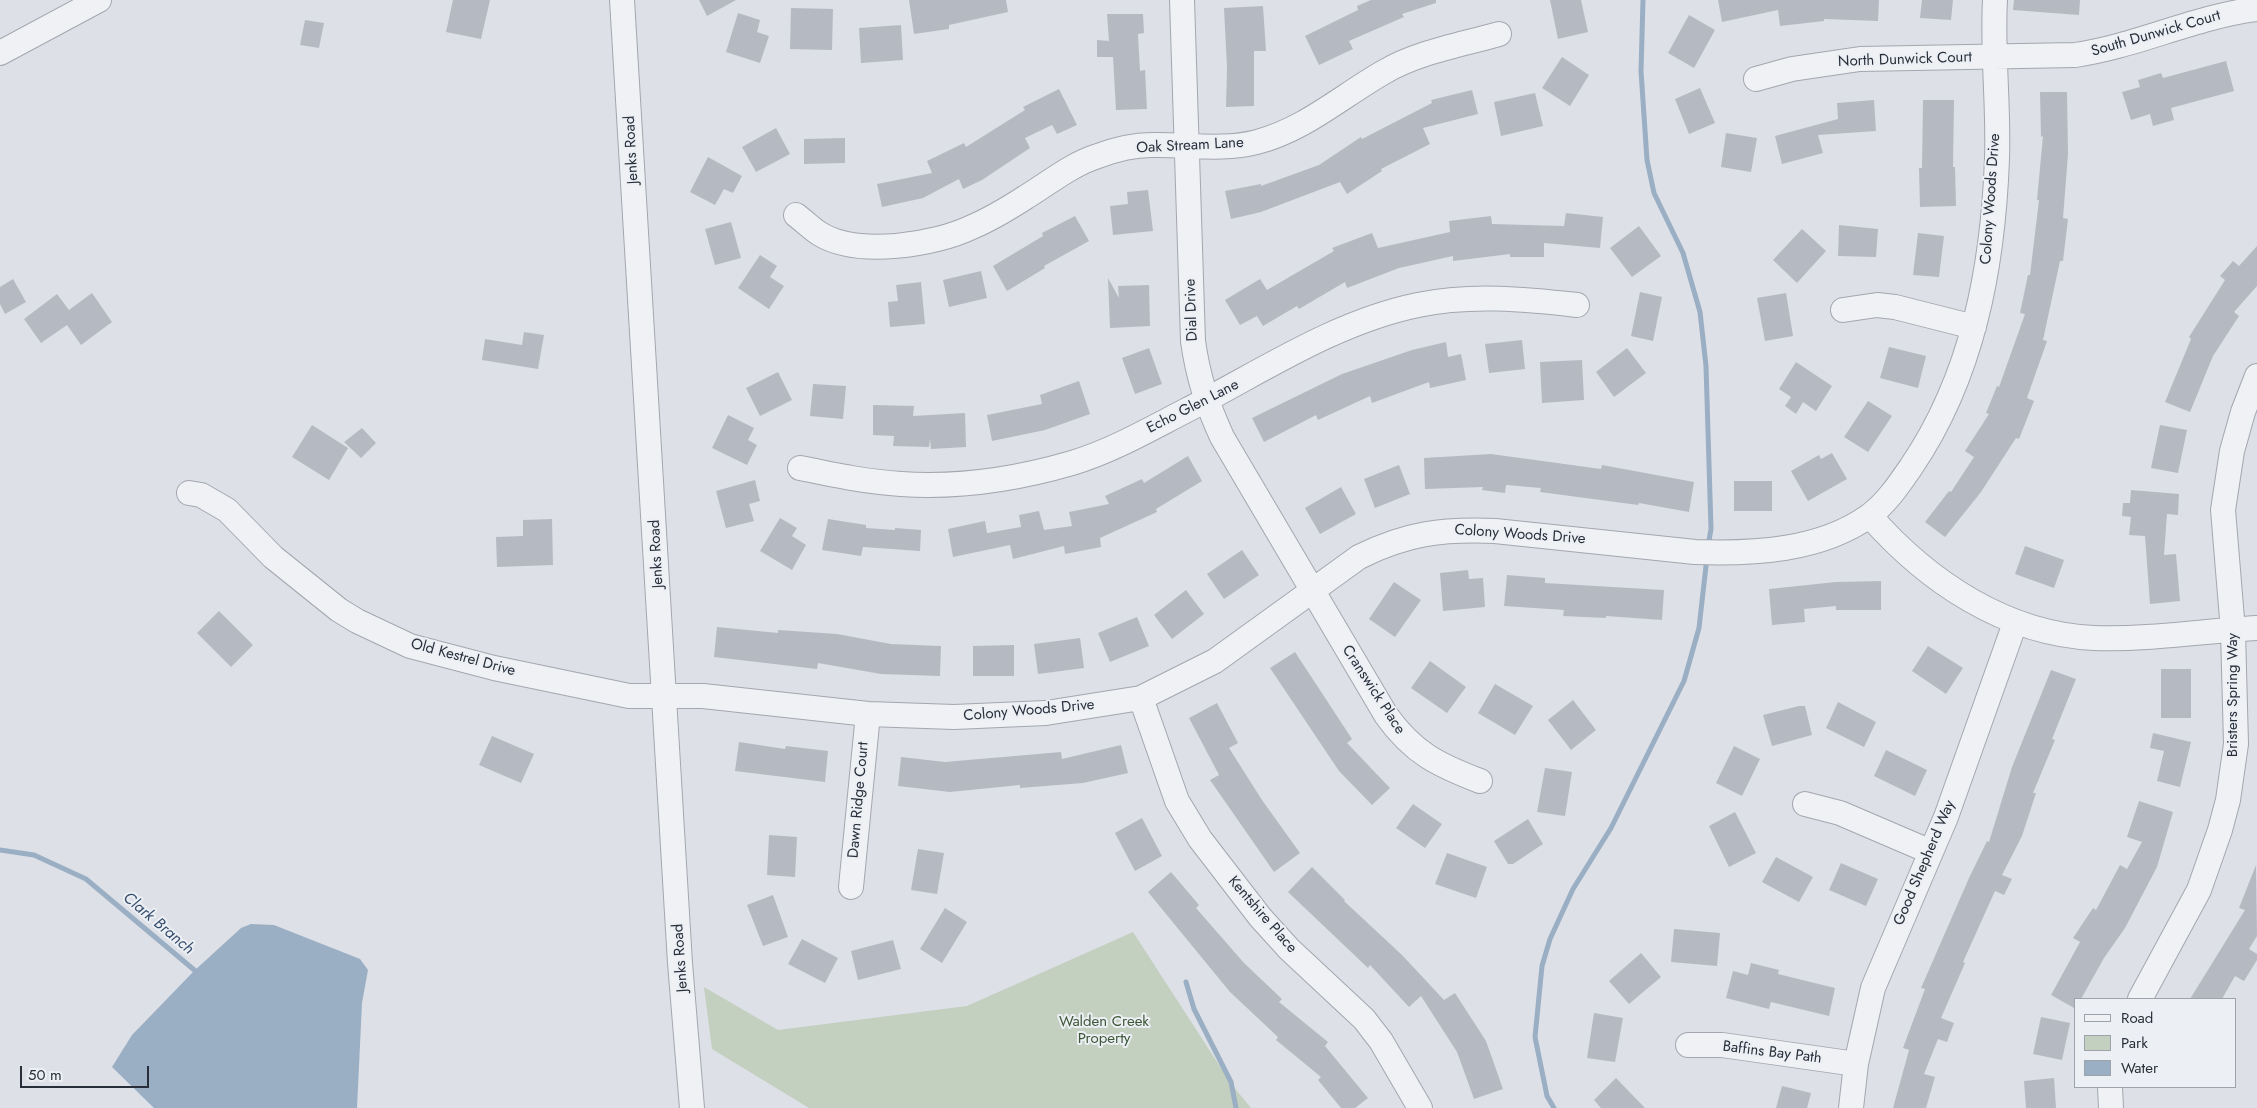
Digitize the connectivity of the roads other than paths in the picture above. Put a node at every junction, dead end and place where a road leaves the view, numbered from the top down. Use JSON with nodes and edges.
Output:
{"nodes":[{"id":1,"x":99,"y":0,"type":"edge"},
{"id":2,"x":622,"y":0,"type":"edge"},
{"id":3,"x":1182,"y":0,"type":"edge"},
{"id":4,"x":1995,"y":0,"type":"edge"},
{"id":5,"x":2257,"y":9,"type":"edge"},
{"id":6,"x":1500,"y":34,"type":"dead end"},
{"id":7,"x":0,"y":53,"type":"edge"},
{"id":8,"x":1996,"y":57,"type":"junction"},
{"id":9,"x":1756,"y":79,"type":"dead end"},
{"id":10,"x":1188,"y":146,"type":"junction"},
{"id":11,"x":796,"y":215,"type":"dead end"},
{"id":12,"x":1577,"y":305,"type":"dead end"},
{"id":13,"x":1843,"y":310,"type":"dead end"},
{"id":14,"x":1974,"y":327,"type":"junction"},
{"id":15,"x":2257,"y":376,"type":"edge"},
{"id":16,"x":1206,"y":400,"type":"junction"},
{"id":17,"x":800,"y":468,"type":"dead end"},
{"id":18,"x":189,"y":492,"type":"dead end"},
{"id":19,"x":1870,"y":516,"type":"junction"},
{"id":20,"x":1312,"y":591,"type":"junction"},
{"id":21,"x":2015,"y":623,"type":"junction"},
{"id":22,"x":2257,"y":628,"type":"edge"},
{"id":23,"x":2233,"y":631,"type":"junction"},
{"id":24,"x":666,"y":698,"type":"junction"},
{"id":25,"x":1141,"y":698,"type":"junction"},
{"id":26,"x":868,"y":714,"type":"junction"},
{"id":27,"x":1480,"y":781,"type":"dead end"},
{"id":28,"x":1805,"y":804,"type":"dead end"},
{"id":29,"x":1931,"y":852,"type":"junction"},
{"id":30,"x":851,"y":887,"type":"dead end"},
{"id":31,"x":2141,"y":998,"type":"edge"},
{"id":32,"x":1688,"y":1046,"type":"dead end"},
{"id":33,"x":1856,"y":1064,"type":"junction"},
{"id":34,"x":2110,"y":1088,"type":"edge"},
{"id":35,"x":692,"y":1108,"type":"edge"},
{"id":36,"x":1420,"y":1108,"type":"edge"},
{"id":37,"x":1851,"y":1108,"type":"edge"},
{"id":38,"x":2111,"y":1108,"type":"edge"}],
"edges":[{"from":1,"to":7,"type":"street"},
{"from":2,"to":24,"type":"street","name":"Jenks Road"},
{"from":3,"to":10,"type":"street","name":"Dial Drive"},
{"from":4,"to":8,"type":"street","name":"Colony Woods Drive"},
{"from":5,"to":8,"type":"street","name":"South Dunwick Court"},
{"from":6,"to":10,"type":"street","name":"Oak Stream Lane"},
{"from":8,"to":9,"type":"street","name":"North Dunwick Court"},
{"from":8,"to":14,"type":"street","name":"Colony Woods Drive"},
{"from":10,"to":11,"type":"street","name":"Oak Stream Lane"},
{"from":10,"to":16,"type":"street","name":"Dial Drive"},
{"from":12,"to":16,"type":"street","name":"Echo Glen Lane"},
{"from":13,"to":14,"type":"street"},
{"from":14,"to":19,"type":"street","name":"Colony Woods Drive"},
{"from":15,"to":23,"type":"street","name":"Bristers Spring Way"},
{"from":16,"to":17,"type":"street","name":"Echo Glen Lane"},
{"from":16,"to":20,"type":"street","name":"Dial Drive"},
{"from":18,"to":24,"type":"street","name":"Old Kestrel Drive"},
{"from":19,"to":20,"type":"street","name":"Colony Woods Drive"},
{"from":19,"to":21,"type":"street"},
{"from":20,"to":25,"type":"street","name":"Colony Woods Drive"},
{"from":20,"to":27,"type":"street","name":"Cranswick Place"},
{"from":21,"to":23,"type":"street"},
{"from":21,"to":29,"type":"street","name":"Good Shepherd Way"},
{"from":22,"to":23,"type":"street"},
{"from":23,"to":31,"type":"street","name":"Bristers Spring Way"},
{"from":24,"to":26,"type":"street","name":"Colony Woods Drive"},
{"from":24,"to":35,"type":"street","name":"Jenks Road"},
{"from":25,"to":26,"type":"street","name":"Colony Woods Drive"},
{"from":25,"to":36,"type":"street","name":"Kentshire Place"},
{"from":26,"to":30,"type":"street","name":"Dawn Ridge Court"},
{"from":28,"to":29,"type":"street"},
{"from":29,"to":33,"type":"street","name":"Good Shepherd Way"},
{"from":32,"to":33,"type":"street","name":"Baffins Bay Path"},
{"from":33,"to":37,"type":"street","name":"Good Shepherd Way"},
{"from":34,"to":38,"type":"street"}]}
